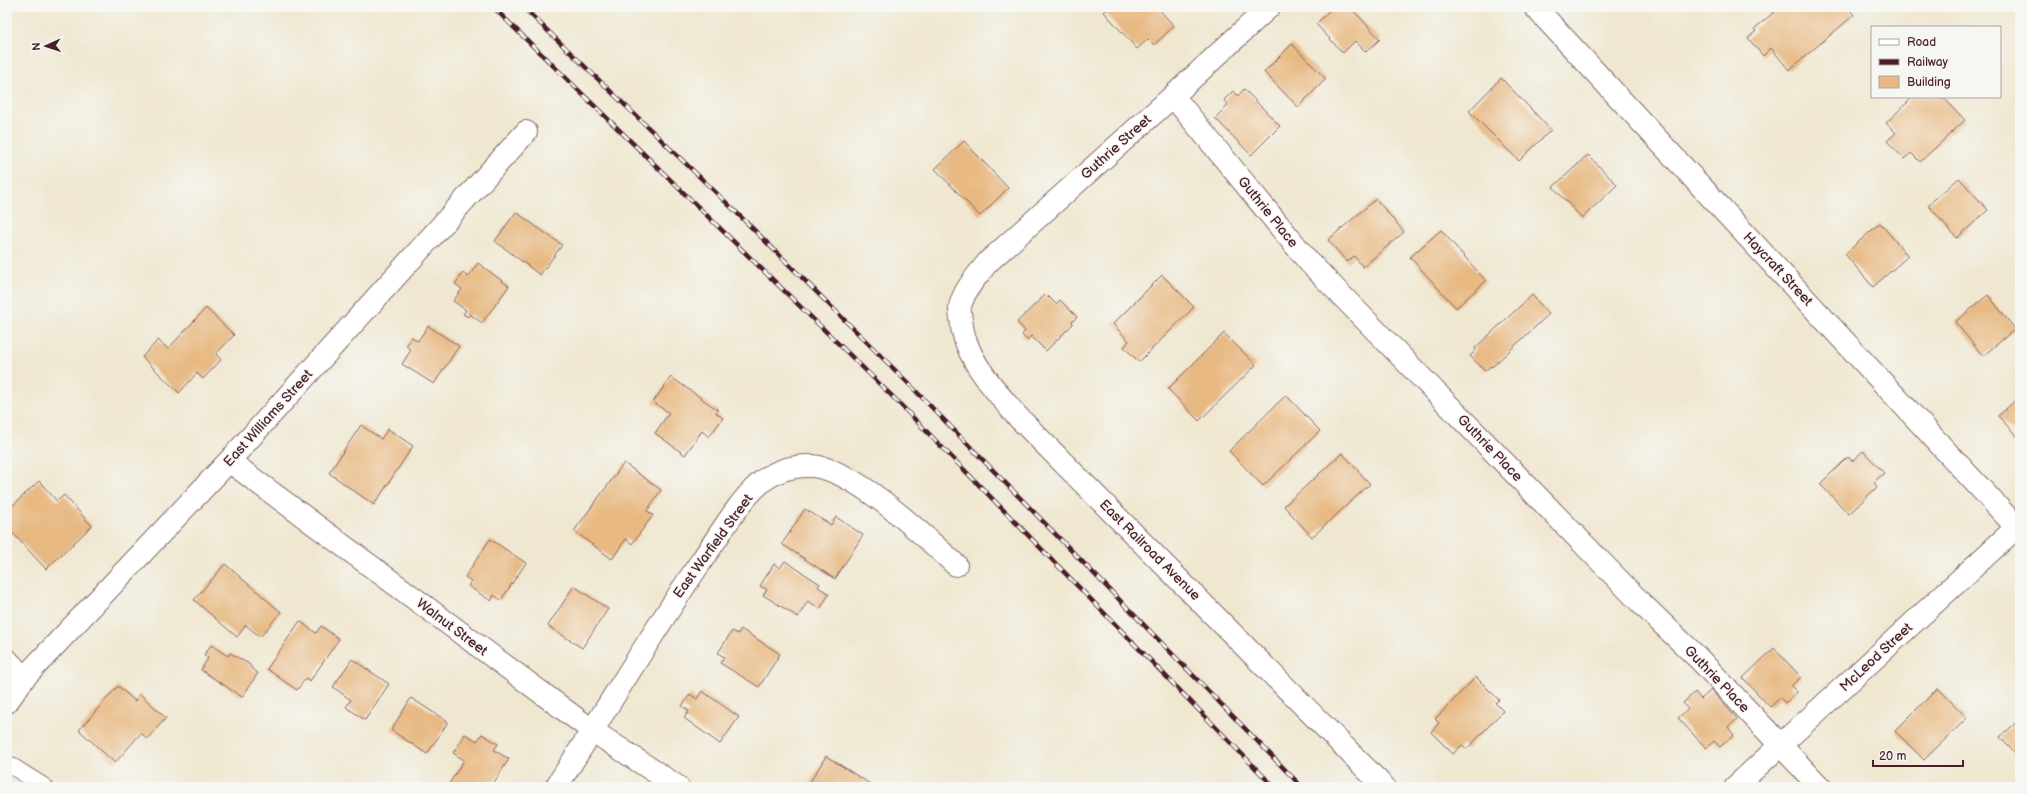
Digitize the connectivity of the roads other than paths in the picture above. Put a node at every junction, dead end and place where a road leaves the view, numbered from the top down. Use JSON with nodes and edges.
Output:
{"nodes":[{"id":1,"x":1269,"y":7,"type":"edge"},
{"id":2,"x":1535,"y":7,"type":"edge"},
{"id":3,"x":1173,"y":96,"type":"junction"},
{"id":4,"x":526,"y":132,"type":"dead end"},
{"id":5,"x":966,"y":290,"type":"joint"},
{"id":6,"x":229,"y":461,"type":"junction"},
{"id":7,"x":2018,"y":529,"type":"edge"},
{"id":8,"x":956,"y":565,"type":"dead end"},
{"id":9,"x":7,"y":660,"type":"edge"},
{"id":10,"x":24,"y":678,"type":"junction"},
{"id":11,"x":7,"y":702,"type":"edge"},
{"id":12,"x":593,"y":731,"type":"junction"},
{"id":13,"x":1781,"y":744,"type":"junction"},
{"id":14,"x":7,"y":763,"type":"edge"},
{"id":15,"x":45,"y":787,"type":"edge"},
{"id":16,"x":556,"y":787,"type":"edge"},
{"id":17,"x":678,"y":787,"type":"edge"},
{"id":18,"x":1384,"y":787,"type":"edge"},
{"id":19,"x":1735,"y":787,"type":"edge"},
{"id":20,"x":1820,"y":787,"type":"edge"}],
"edges":[{"from":1,"to":3,"type":"street","name":"Guthrie Street"},
{"from":2,"to":7,"type":"street","name":"Haycraft Street"},
{"from":3,"to":5,"type":"street","name":"Guthrie Street"},
{"from":3,"to":13,"type":"street","name":"Guthrie Place"},
{"from":4,"to":6,"type":"street","name":"East Williams Street"},
{"from":5,"to":18,"type":"street","name":"East Railroad Avenue"},
{"from":6,"to":10,"type":"street","name":"East Williams Street"},
{"from":6,"to":12,"type":"street","name":"Walnut Street"},
{"from":7,"to":13,"type":"street","name":"McLeod Street"},
{"from":8,"to":12,"type":"street","name":"East Warfield Street"},
{"from":9,"to":10,"type":"street"},
{"from":10,"to":11,"type":"street","name":"East Williams Street"},
{"from":12,"to":16,"type":"street","name":"East Warfield Street"},
{"from":12,"to":17,"type":"street","name":"Walnut Street"},
{"from":13,"to":19,"type":"street","name":"McLeod Street"},
{"from":13,"to":20,"type":"street","name":"Guthrie Place"},
{"from":14,"to":15,"type":"lane"}]}
